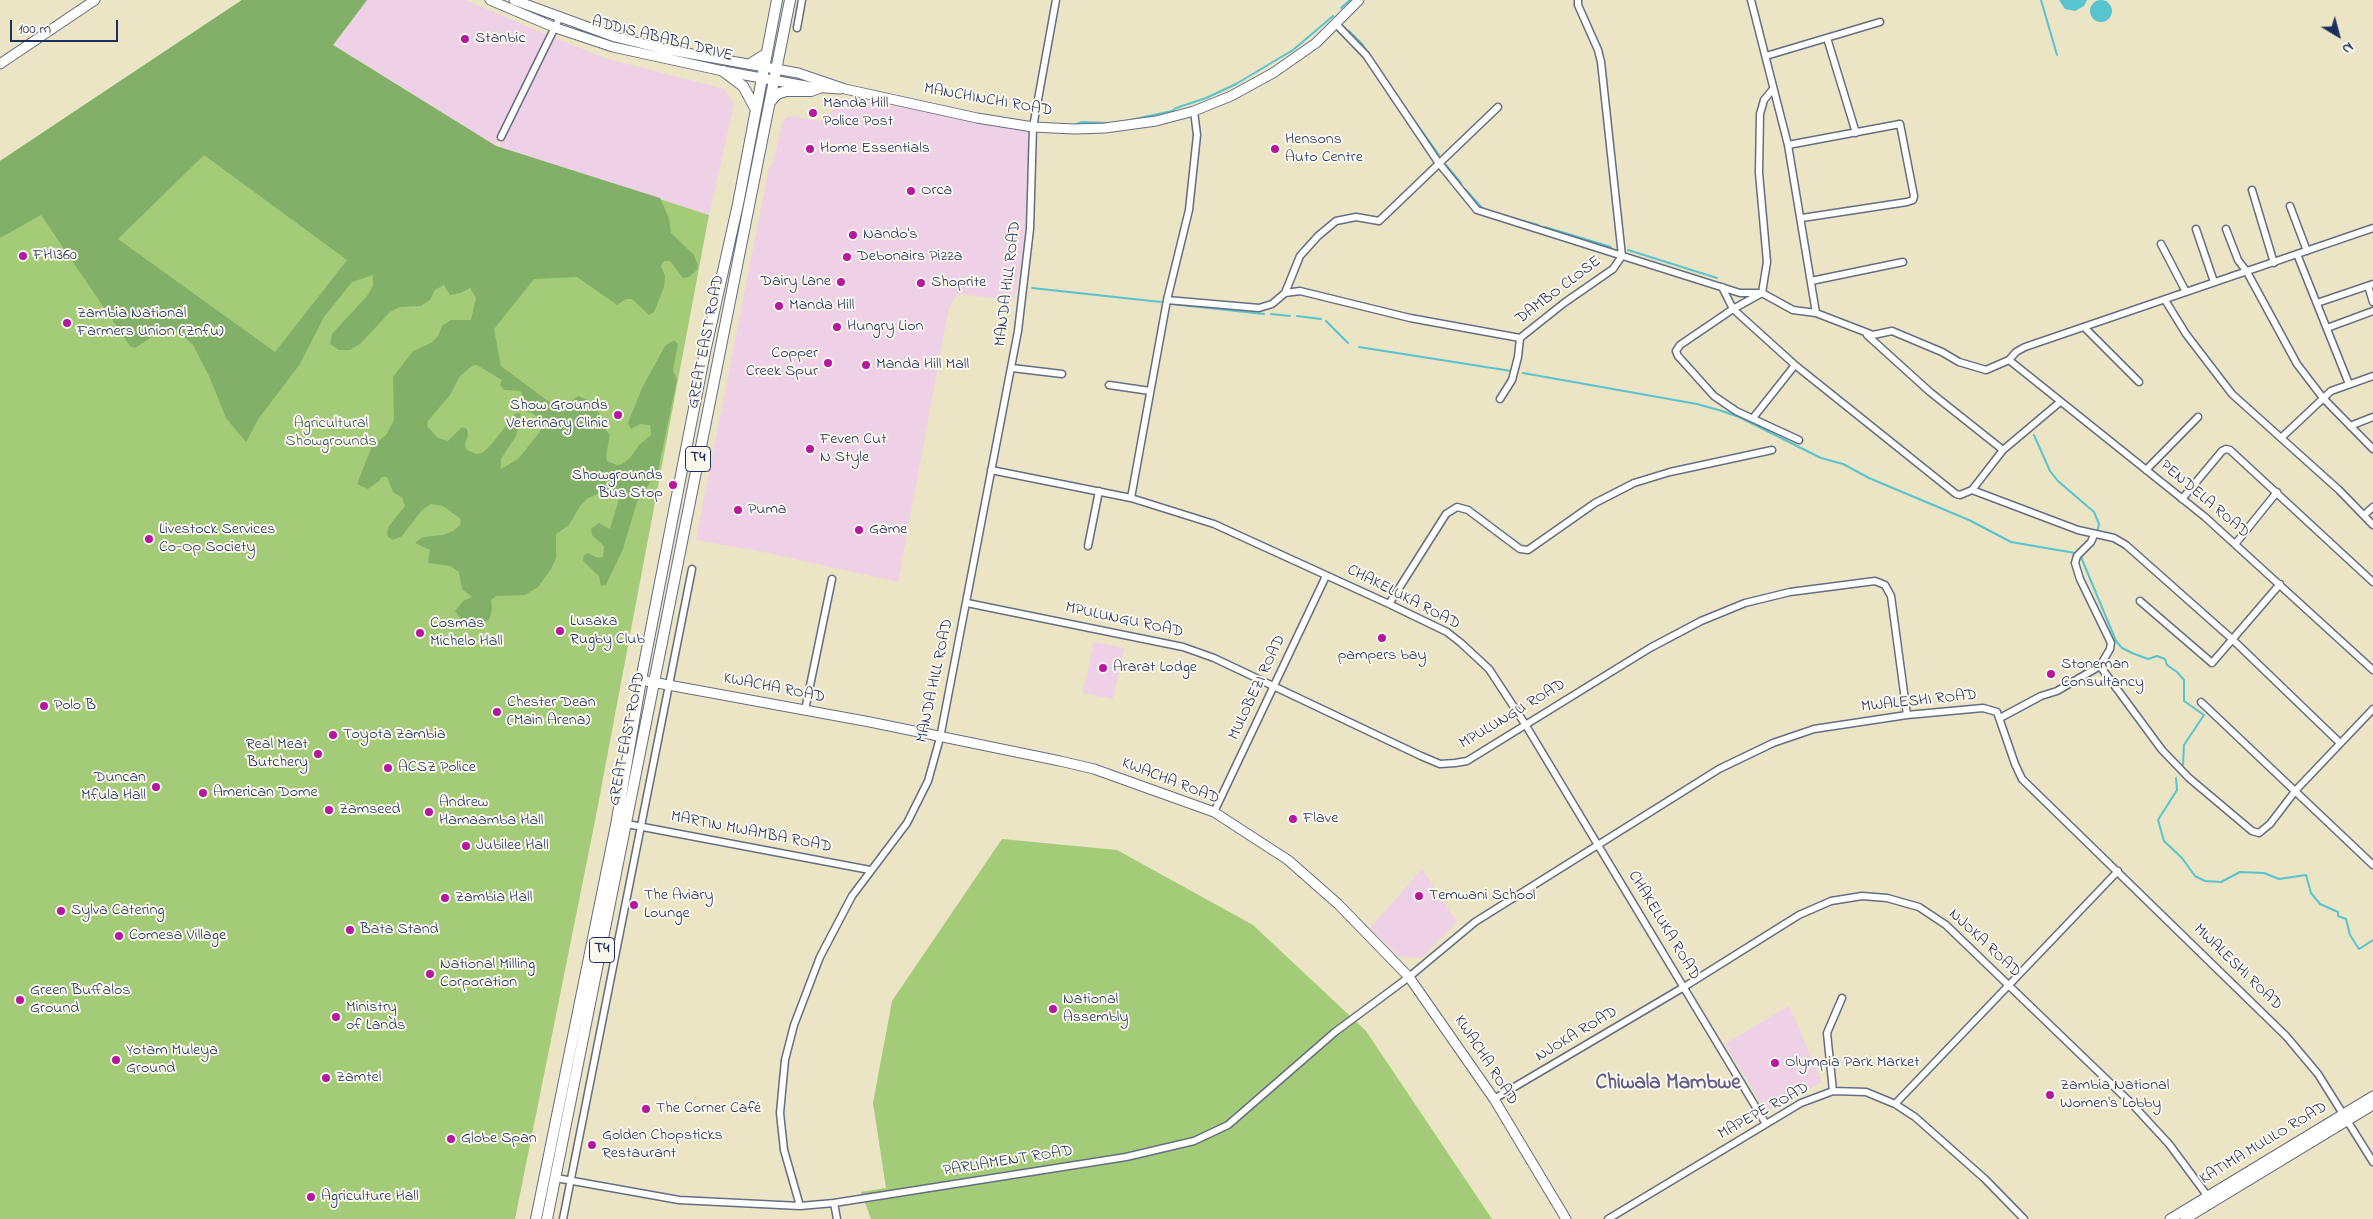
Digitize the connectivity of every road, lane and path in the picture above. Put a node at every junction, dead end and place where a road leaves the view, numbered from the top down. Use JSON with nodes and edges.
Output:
{"nodes":[{"id":1,"x":95,"y":0,"type":"edge"},
{"id":2,"x":490,"y":0,"type":"edge"},
{"id":3,"x":514,"y":0,"type":"edge"},
{"id":4,"x":777,"y":0,"type":"edge"},
{"id":5,"x":790,"y":0,"type":"edge"},
{"id":6,"x":802,"y":0,"type":"edge"},
{"id":7,"x":1056,"y":0,"type":"edge"},
{"id":8,"x":1359,"y":0,"type":"edge"},
{"id":9,"x":1578,"y":0,"type":"edge"},
{"id":10,"x":1751,"y":0,"type":"edge"},
{"id":11,"x":1880,"y":22,"type":"dead end"},
{"id":12,"x":558,"y":23,"type":"junction"},
{"id":13,"x":1336,"y":24,"type":"junction"},
{"id":14,"x":797,"y":28,"type":"dead end"},
{"id":15,"x":1827,"y":38,"type":"junction"},
{"id":16,"x":766,"y":54,"type":"junction"},
{"id":17,"x":1766,"y":56,"type":"junction"},
{"id":18,"x":0,"y":64,"type":"edge"},
{"id":19,"x":750,"y":64,"type":"junction"},
{"id":20,"x":764,"y":67,"type":"junction"},
{"id":21,"x":776,"y":69,"type":"junction"},
{"id":22,"x":723,"y":71,"type":"junction"},
{"id":23,"x":762,"y":78,"type":"junction"},
{"id":24,"x":774,"y":80,"type":"junction"},
{"id":25,"x":819,"y":88,"type":"junction"},
{"id":26,"x":845,"y":89,"type":"junction"},
{"id":27,"x":1773,"y":89,"type":"junction"},
{"id":28,"x":770,"y":102,"type":"junction"},
{"id":29,"x":1498,"y":107,"type":"dead end"},
{"id":30,"x":756,"y":109,"type":"junction"},
{"id":31,"x":1194,"y":111,"type":"junction"},
{"id":32,"x":1033,"y":127,"type":"junction"},
{"id":33,"x":1856,"y":133,"type":"junction"},
{"id":34,"x":502,"y":137,"type":"dead end"},
{"id":35,"x":1788,"y":145,"type":"junction"},
{"id":36,"x":1438,"y":162,"type":"junction"},
{"id":37,"x":2252,"y":190,"type":"dead end"},
{"id":38,"x":2290,"y":206,"type":"dead end"},
{"id":39,"x":1802,"y":218,"type":"junction"},
{"id":40,"x":2373,"y":228,"type":"edge"},
{"id":41,"x":2196,"y":229,"type":"dead end"},
{"id":42,"x":2226,"y":229,"type":"dead end"},
{"id":43,"x":2161,"y":244,"type":"dead end"},
{"id":44,"x":2307,"y":251,"type":"junction"},
{"id":45,"x":2297,"y":254,"type":"junction"},
{"id":46,"x":1622,"y":256,"type":"junction"},
{"id":47,"x":1903,"y":262,"type":"dead end"},
{"id":48,"x":2274,"y":263,"type":"junction"},
{"id":49,"x":2247,"y":272,"type":"junction"},
{"id":50,"x":1811,"y":280,"type":"junction"},
{"id":51,"x":2214,"y":282,"type":"junction"},
{"id":52,"x":2371,"y":285,"type":"edge"},
{"id":53,"x":1722,"y":287,"type":"junction"},
{"id":54,"x":2186,"y":292,"type":"junction"},
{"id":55,"x":1285,"y":293,"type":"junction"},
{"id":56,"x":1762,"y":293,"type":"junction"},
{"id":57,"x":1167,"y":300,"type":"junction"},
{"id":58,"x":2165,"y":300,"type":"junction"},
{"id":59,"x":2373,"y":302,"type":"edge"},
{"id":60,"x":2317,"y":303,"type":"junction"},
{"id":61,"x":1732,"y":309,"type":"junction"},
{"id":62,"x":2373,"y":311,"type":"edge"},
{"id":63,"x":1816,"y":313,"type":"junction"},
{"id":64,"x":2084,"y":326,"type":"junction"},
{"id":65,"x":2327,"y":328,"type":"junction"},
{"id":66,"x":1862,"y":331,"type":"junction"},
{"id":67,"x":1520,"y":338,"type":"junction"},
{"id":68,"x":2009,"y":360,"type":"junction"},
{"id":69,"x":1795,"y":364,"type":"junction"},
{"id":70,"x":1012,"y":368,"type":"junction"},
{"id":71,"x":1062,"y":374,"type":"dead end"},
{"id":72,"x":2373,"y":376,"type":"edge"},
{"id":73,"x":2139,"y":382,"type":"dead end"},
{"id":74,"x":2349,"y":384,"type":"junction"},
{"id":75,"x":1109,"y":385,"type":"dead end"},
{"id":76,"x":1150,"y":391,"type":"junction"},
{"id":77,"x":2324,"y":398,"type":"junction"},
{"id":78,"x":1500,"y":399,"type":"dead end"},
{"id":79,"x":2060,"y":402,"type":"junction"},
{"id":80,"x":2198,"y":417,"type":"dead end"},
{"id":81,"x":2373,"y":417,"type":"edge"},
{"id":82,"x":1752,"y":418,"type":"junction"},
{"id":83,"x":2350,"y":426,"type":"junction"},
{"id":84,"x":2281,"y":438,"type":"junction"},
{"id":85,"x":1799,"y":440,"type":"dead end"},
{"id":86,"x":2373,"y":449,"type":"edge"},
{"id":87,"x":1772,"y":450,"type":"dead end"},
{"id":88,"x":2003,"y":450,"type":"junction"},
{"id":89,"x":991,"y":470,"type":"junction"},
{"id":90,"x":2146,"y":470,"type":"junction"},
{"id":91,"x":1972,"y":490,"type":"junction"},
{"id":92,"x":1099,"y":491,"type":"junction"},
{"id":93,"x":2277,"y":492,"type":"junction"},
{"id":94,"x":1131,"y":498,"type":"junction"},
{"id":95,"x":2182,"y":499,"type":"junction"},
{"id":96,"x":2373,"y":507,"type":"edge"},
{"id":97,"x":2364,"y":515,"type":"junction"},
{"id":98,"x":2373,"y":525,"type":"edge"},
{"id":99,"x":2094,"y":534,"type":"junction"},
{"id":100,"x":2236,"y":543,"type":"junction"},
{"id":101,"x":1088,"y":546,"type":"dead end"},
{"id":102,"x":692,"y":569,"type":"dead end"},
{"id":103,"x":1326,"y":576,"type":"junction"},
{"id":104,"x":832,"y":579,"type":"dead end"},
{"id":105,"x":2373,"y":582,"type":"edge"},
{"id":106,"x":2280,"y":584,"type":"junction"},
{"id":107,"x":2140,"y":600,"type":"dead end"},
{"id":108,"x":967,"y":603,"type":"junction"},
{"id":109,"x":1389,"y":604,"type":"junction"},
{"id":110,"x":2232,"y":639,"type":"junction"},
{"id":111,"x":2100,"y":666,"type":"junction"},
{"id":112,"x":2373,"y":670,"type":"edge"},
{"id":113,"x":641,"y":680,"type":"junction"},
{"id":114,"x":654,"y":682,"type":"junction"},
{"id":115,"x":670,"y":685,"type":"junction"},
{"id":116,"x":1275,"y":686,"type":"junction"},
{"id":117,"x":2201,"y":702,"type":"dead end"},
{"id":118,"x":2373,"y":709,"type":"edge"},
{"id":119,"x":805,"y":710,"type":"junction"},
{"id":120,"x":1907,"y":715,"type":"junction"},
{"id":121,"x":2000,"y":718,"type":"junction"},
{"id":122,"x":1525,"y":724,"type":"junction"},
{"id":123,"x":940,"y":738,"type":"junction"},
{"id":124,"x":2340,"y":743,"type":"junction"},
{"id":125,"x":2296,"y":790,"type":"junction"},
{"id":126,"x":1214,"y":812,"type":"junction"},
{"id":127,"x":627,"y":824,"type":"junction"},
{"id":128,"x":641,"y":826,"type":"junction"},
{"id":129,"x":1600,"y":845,"type":"junction"},
{"id":130,"x":2373,"y":865,"type":"edge"},
{"id":131,"x":870,"y":870,"type":"junction"},
{"id":132,"x":2118,"y":871,"type":"junction"},
{"id":133,"x":1409,"y":977,"type":"junction"},
{"id":134,"x":2007,"y":985,"type":"junction"},
{"id":135,"x":1684,"y":987,"type":"junction"},
{"id":136,"x":1842,"y":998,"type":"dead end"},
{"id":137,"x":1833,"y":1091,"type":"junction"},
{"id":138,"x":2373,"y":1096,"type":"edge"},
{"id":139,"x":1494,"y":1099,"type":"junction"},
{"id":140,"x":1895,"y":1104,"type":"junction"},
{"id":141,"x":2373,"y":1105,"type":"edge"},
{"id":142,"x":2344,"y":1117,"type":"junction"},
{"id":143,"x":1766,"y":1124,"type":"junction"},
{"id":144,"x":2373,"y":1162,"type":"edge"},
{"id":145,"x":556,"y":1178,"type":"junction"},
{"id":146,"x":571,"y":1182,"type":"junction"},
{"id":147,"x":2210,"y":1199,"type":"junction"},
{"id":148,"x":834,"y":1203,"type":"junction"},
{"id":149,"x":800,"y":1206,"type":"junction"},
{"id":150,"x":536,"y":1219,"type":"edge"},
{"id":151,"x":547,"y":1219,"type":"edge"},
{"id":152,"x":564,"y":1219,"type":"edge"},
{"id":153,"x":837,"y":1219,"type":"edge"},
{"id":154,"x":1566,"y":1219,"type":"edge"},
{"id":155,"x":1608,"y":1219,"type":"edge"},
{"id":156,"x":2024,"y":1219,"type":"edge"},
{"id":157,"x":2170,"y":1219,"type":"edge"},
{"id":158,"x":2185,"y":1219,"type":"edge"}],
"edges":[{"from":1,"to":18,"type":"main road"},
{"from":2,"to":12,"type":"main road","name":"ADDIS ABABA DRIVE"},
{"from":3,"to":12,"type":"main road","name":"ADDIS ABABA DRIVE"},
{"from":4,"to":16,"type":"main road","name":"GREAT EAST ROAD","number":"T4"},
{"from":5,"to":21,"type":"main road","name":"GREAT EAST ROAD","number":"T4"},
{"from":6,"to":14,"type":"street"},
{"from":7,"to":32,"type":"street","name":"MANDA HILL ROAD"},
{"from":8,"to":13,"type":"main road","name":"MANCHINCHI ROAD"},
{"from":9,"to":46,"type":"street","name":"DAMBO CLOSE"},
{"from":10,"to":17,"type":"street"},
{"from":11,"to":15,"type":"street"},
{"from":12,"to":19,"type":"main road","name":"ADDIS ABABA DRIVE"},
{"from":12,"to":22,"type":"main road","name":"ADDIS ABABA DRIVE"},
{"from":12,"to":34,"type":"street"},
{"from":13,"to":31,"type":"main road","name":"MANCHINCHI ROAD"},
{"from":13,"to":36,"type":"street"},
{"from":15,"to":17,"type":"street"},
{"from":15,"to":33,"type":"street"},
{"from":16,"to":19,"type":"main road"},
{"from":16,"to":20,"type":"main road","name":"GREAT EAST ROAD","number":"T4"},
{"from":17,"to":27,"type":"street"},
{"from":19,"to":20,"type":"main road","name":"ADDIS ABABA DRIVE"},
{"from":20,"to":21,"type":"main road","name":"ADDIS ABABA DRIVE"},
{"from":20,"to":23,"type":"main road","name":"GREAT EAST ROAD","number":"T4"},
{"from":21,"to":24,"type":"main road","name":"GREAT EAST ROAD","number":"T4"},
{"from":21,"to":26,"type":"main road","name":"MANCHINCHI ROAD"},
{"from":22,"to":23,"type":"main road","name":"ADDIS ABABA DRIVE"},
{"from":22,"to":30,"type":"main road"},
{"from":23,"to":24,"type":"main road","name":"ADDIS ABABA DRIVE"},
{"from":23,"to":30,"type":"main road","name":"GREAT EAST ROAD","number":"T4"},
{"from":24,"to":25,"type":"main road","name":"MANCHINCHI ROAD"},
{"from":24,"to":28,"type":"main road","name":"GREAT EAST ROAD","number":"T4"},
{"from":25,"to":26,"type":"main road","name":"MANCHINCHI ROAD"},
{"from":25,"to":28,"type":"main road"},
{"from":26,"to":32,"type":"main road","name":"MANCHINCHI ROAD"},
{"from":27,"to":35,"type":"street"},
{"from":27,"to":56,"type":"street"},
{"from":28,"to":114,"type":"main road","name":"GREAT EAST ROAD","number":"T4"},
{"from":29,"to":36,"type":"street"},
{"from":30,"to":113,"type":"main road","name":"GREAT EAST ROAD","number":"T4"},
{"from":31,"to":32,"type":"main road","name":"MANCHINCHI ROAD"},
{"from":31,"to":57,"type":"street"},
{"from":32,"to":70,"type":"street","name":"MANDA HILL ROAD"},
{"from":33,"to":35,"type":"street"},
{"from":33,"to":39,"type":"street"},
{"from":35,"to":39,"type":"street"},
{"from":36,"to":46,"type":"street"},
{"from":36,"to":55,"type":"street"},
{"from":37,"to":48,"type":"street"},
{"from":38,"to":44,"type":"street"},
{"from":39,"to":50,"type":"street"},
{"from":40,"to":44,"type":"street"},
{"from":41,"to":51,"type":"street"},
{"from":42,"to":49,"type":"street"},
{"from":43,"to":54,"type":"street"},
{"from":44,"to":45,"type":"street"},
{"from":45,"to":48,"type":"street"},
{"from":45,"to":60,"type":"street"},
{"from":46,"to":53,"type":"street"},
{"from":46,"to":67,"type":"street","name":"DAMBO CLOSE"},
{"from":47,"to":50,"type":"street"},
{"from":48,"to":49,"type":"street"},
{"from":49,"to":51,"type":"street"},
{"from":49,"to":77,"type":"street"},
{"from":50,"to":63,"type":"street"},
{"from":51,"to":54,"type":"street"},
{"from":52,"to":59,"type":"street"},
{"from":52,"to":60,"type":"street"},
{"from":53,"to":56,"type":"street"},
{"from":53,"to":61,"type":"street"},
{"from":54,"to":58,"type":"street"},
{"from":55,"to":57,"type":"street"},
{"from":55,"to":67,"type":"street","name":"DAMBO CLOSE"},
{"from":56,"to":61,"type":"street"},
{"from":56,"to":63,"type":"street"},
{"from":57,"to":76,"type":"street"},
{"from":58,"to":64,"type":"street"},
{"from":58,"to":84,"type":"street"},
{"from":60,"to":65,"type":"street"},
{"from":61,"to":69,"type":"street"},
{"from":61,"to":82,"type":"street"},
{"from":62,"to":65,"type":"street"},
{"from":63,"to":66,"type":"street"},
{"from":64,"to":68,"type":"street"},
{"from":64,"to":73,"type":"street"},
{"from":65,"to":74,"type":"street"},
{"from":66,"to":68,"type":"street"},
{"from":66,"to":88,"type":"street"},
{"from":67,"to":78,"type":"street"},
{"from":68,"to":79,"type":"street","name":"PENDELA ROAD"},
{"from":69,"to":82,"type":"street"},
{"from":69,"to":91,"type":"street"},
{"from":70,"to":71,"type":"street"},
{"from":70,"to":89,"type":"street","name":"MANDA HILL ROAD"},
{"from":72,"to":74,"type":"street"},
{"from":74,"to":77,"type":"street"},
{"from":75,"to":76,"type":"street"},
{"from":76,"to":94,"type":"street"},
{"from":77,"to":83,"type":"street"},
{"from":77,"to":84,"type":"street"},
{"from":79,"to":88,"type":"street"},
{"from":79,"to":90,"type":"street","name":"PENDELA ROAD"},
{"from":80,"to":90,"type":"street"},
{"from":81,"to":83,"type":"street"},
{"from":82,"to":85,"type":"street"},
{"from":83,"to":86,"type":"street"},
{"from":84,"to":97,"type":"street"},
{"from":87,"to":109,"type":"street"},
{"from":88,"to":91,"type":"street"},
{"from":89,"to":92,"type":"street","name":"CHAKELUKA ROAD"},
{"from":89,"to":108,"type":"street","name":"MANDA HILL ROAD"},
{"from":90,"to":95,"type":"street","name":"PENDELA ROAD"},
{"from":91,"to":99,"type":"street"},
{"from":92,"to":94,"type":"street","name":"CHAKELUKA ROAD"},
{"from":92,"to":101,"type":"street"},
{"from":93,"to":95,"type":"street"},
{"from":93,"to":100,"type":"street"},
{"from":93,"to":105,"type":"street"},
{"from":94,"to":103,"type":"street","name":"CHAKELUKA ROAD"},
{"from":95,"to":100,"type":"street","name":"PENDELA ROAD"},
{"from":96,"to":97,"type":"street"},
{"from":97,"to":98,"type":"street"},
{"from":99,"to":110,"type":"street"},
{"from":99,"to":111,"type":"street"},
{"from":100,"to":106,"type":"street","name":"PENDELA ROAD"},
{"from":102,"to":115,"type":"street"},
{"from":103,"to":109,"type":"street","name":"CHAKELUKA ROAD"},
{"from":103,"to":116,"type":"street","name":"MULOBEZI ROAD"},
{"from":104,"to":119,"type":"street"},
{"from":106,"to":110,"type":"street"},
{"from":106,"to":112,"type":"street","name":"PENDELA ROAD"},
{"from":107,"to":110,"type":"street"},
{"from":108,"to":116,"type":"street","name":"MPULUNGU ROAD"},
{"from":108,"to":123,"type":"street","name":"MANDA HILL ROAD"},
{"from":109,"to":122,"type":"street","name":"CHAKELUKA ROAD"},
{"from":110,"to":124,"type":"street"},
{"from":111,"to":121,"type":"street"},
{"from":111,"to":125,"type":"street"},
{"from":113,"to":114,"type":"main road","name":"KWACHA ROAD"},
{"from":113,"to":150,"type":"main road","name":"GREAT EAST ROAD","number":"T4"},
{"from":114,"to":115,"type":"main road","name":"KWACHA ROAD"},
{"from":114,"to":127,"type":"main road","name":"GREAT EAST ROAD","number":"T4"},
{"from":115,"to":119,"type":"main road","name":"KWACHA ROAD"},
{"from":115,"to":128,"type":"street"},
{"from":116,"to":122,"type":"street","name":"MPULUNGU ROAD"},
{"from":116,"to":126,"type":"street","name":"MULOBEZI ROAD"},
{"from":117,"to":125,"type":"street"},
{"from":118,"to":124,"type":"street"},
{"from":119,"to":123,"type":"main road","name":"KWACHA ROAD"},
{"from":120,"to":121,"type":"street","name":"MWALESHI ROAD"},
{"from":120,"to":122,"type":"street","name":"MPULUNGU ROAD"},
{"from":120,"to":129,"type":"street","name":"MWALESHI ROAD"},
{"from":121,"to":132,"type":"street","name":"MWALESHI ROAD"},
{"from":122,"to":129,"type":"street","name":"CHAKELUKA ROAD"},
{"from":123,"to":126,"type":"main road","name":"KWACHA ROAD"},
{"from":123,"to":131,"type":"street","name":"MANDA HILL ROAD"},
{"from":124,"to":125,"type":"street"},
{"from":125,"to":130,"type":"street"},
{"from":126,"to":133,"type":"main road","name":"KWACHA ROAD"},
{"from":127,"to":128,"type":"street","name":"MARTIN MWAMBA ROAD"},
{"from":127,"to":145,"type":"main road","name":"GREAT EAST ROAD","number":"T4"},
{"from":128,"to":131,"type":"street","name":"MARTIN MWAMBA ROAD"},
{"from":128,"to":146,"type":"street"},
{"from":129,"to":133,"type":"street","name":"MWALESHI ROAD"},
{"from":129,"to":135,"type":"street","name":"CHAKELUKA ROAD"},
{"from":131,"to":149,"type":"street","name":"MANDA HILL ROAD"},
{"from":132,"to":134,"type":"street"},
{"from":132,"to":142,"type":"street","name":"MWALESHI ROAD"},
{"from":133,"to":139,"type":"main road","name":"KWACHA ROAD"},
{"from":133,"to":148,"type":"street","name":"PARLIAMENT ROAD"},
{"from":134,"to":135,"type":"street","name":"NJOKA ROAD"},
{"from":134,"to":140,"type":"street"},
{"from":134,"to":147,"type":"street","name":"NJOKA ROAD"},
{"from":135,"to":139,"type":"street","name":"NJOKA ROAD"},
{"from":135,"to":143,"type":"street","name":"CHAKELUKA ROAD"},
{"from":136,"to":137,"type":"street"},
{"from":137,"to":140,"type":"street","name":"MAPEPE ROAD"},
{"from":137,"to":143,"type":"street","name":"MAPEPE ROAD"},
{"from":138,"to":142,"type":"main road","name":"KATIMA MULILO ROAD"},
{"from":139,"to":154,"type":"main road","name":"KWACHA ROAD"},
{"from":140,"to":156,"type":"street","name":"MAPEPE ROAD"},
{"from":141,"to":142,"type":"main road","name":"KATIMA MULILO ROAD"},
{"from":142,"to":144,"type":"street","name":"MWALESHI ROAD"},
{"from":142,"to":147,"type":"main road","name":"KATIMA MULILO ROAD"},
{"from":143,"to":155,"type":"street","name":"MAPEPE ROAD"},
{"from":145,"to":146,"type":"street","name":"PARLIAMENT ROAD"},
{"from":145,"to":151,"type":"main road","name":"GREAT EAST ROAD","number":"T4"},
{"from":146,"to":149,"type":"street","name":"PARLIAMENT ROAD"},
{"from":146,"to":152,"type":"street"},
{"from":147,"to":157,"type":"main road","name":"KATIMA MULILO ROAD"},
{"from":147,"to":158,"type":"main road","name":"KATIMA MULILO ROAD"},
{"from":148,"to":149,"type":"street","name":"PARLIAMENT ROAD"},
{"from":148,"to":153,"type":"street"}]}
